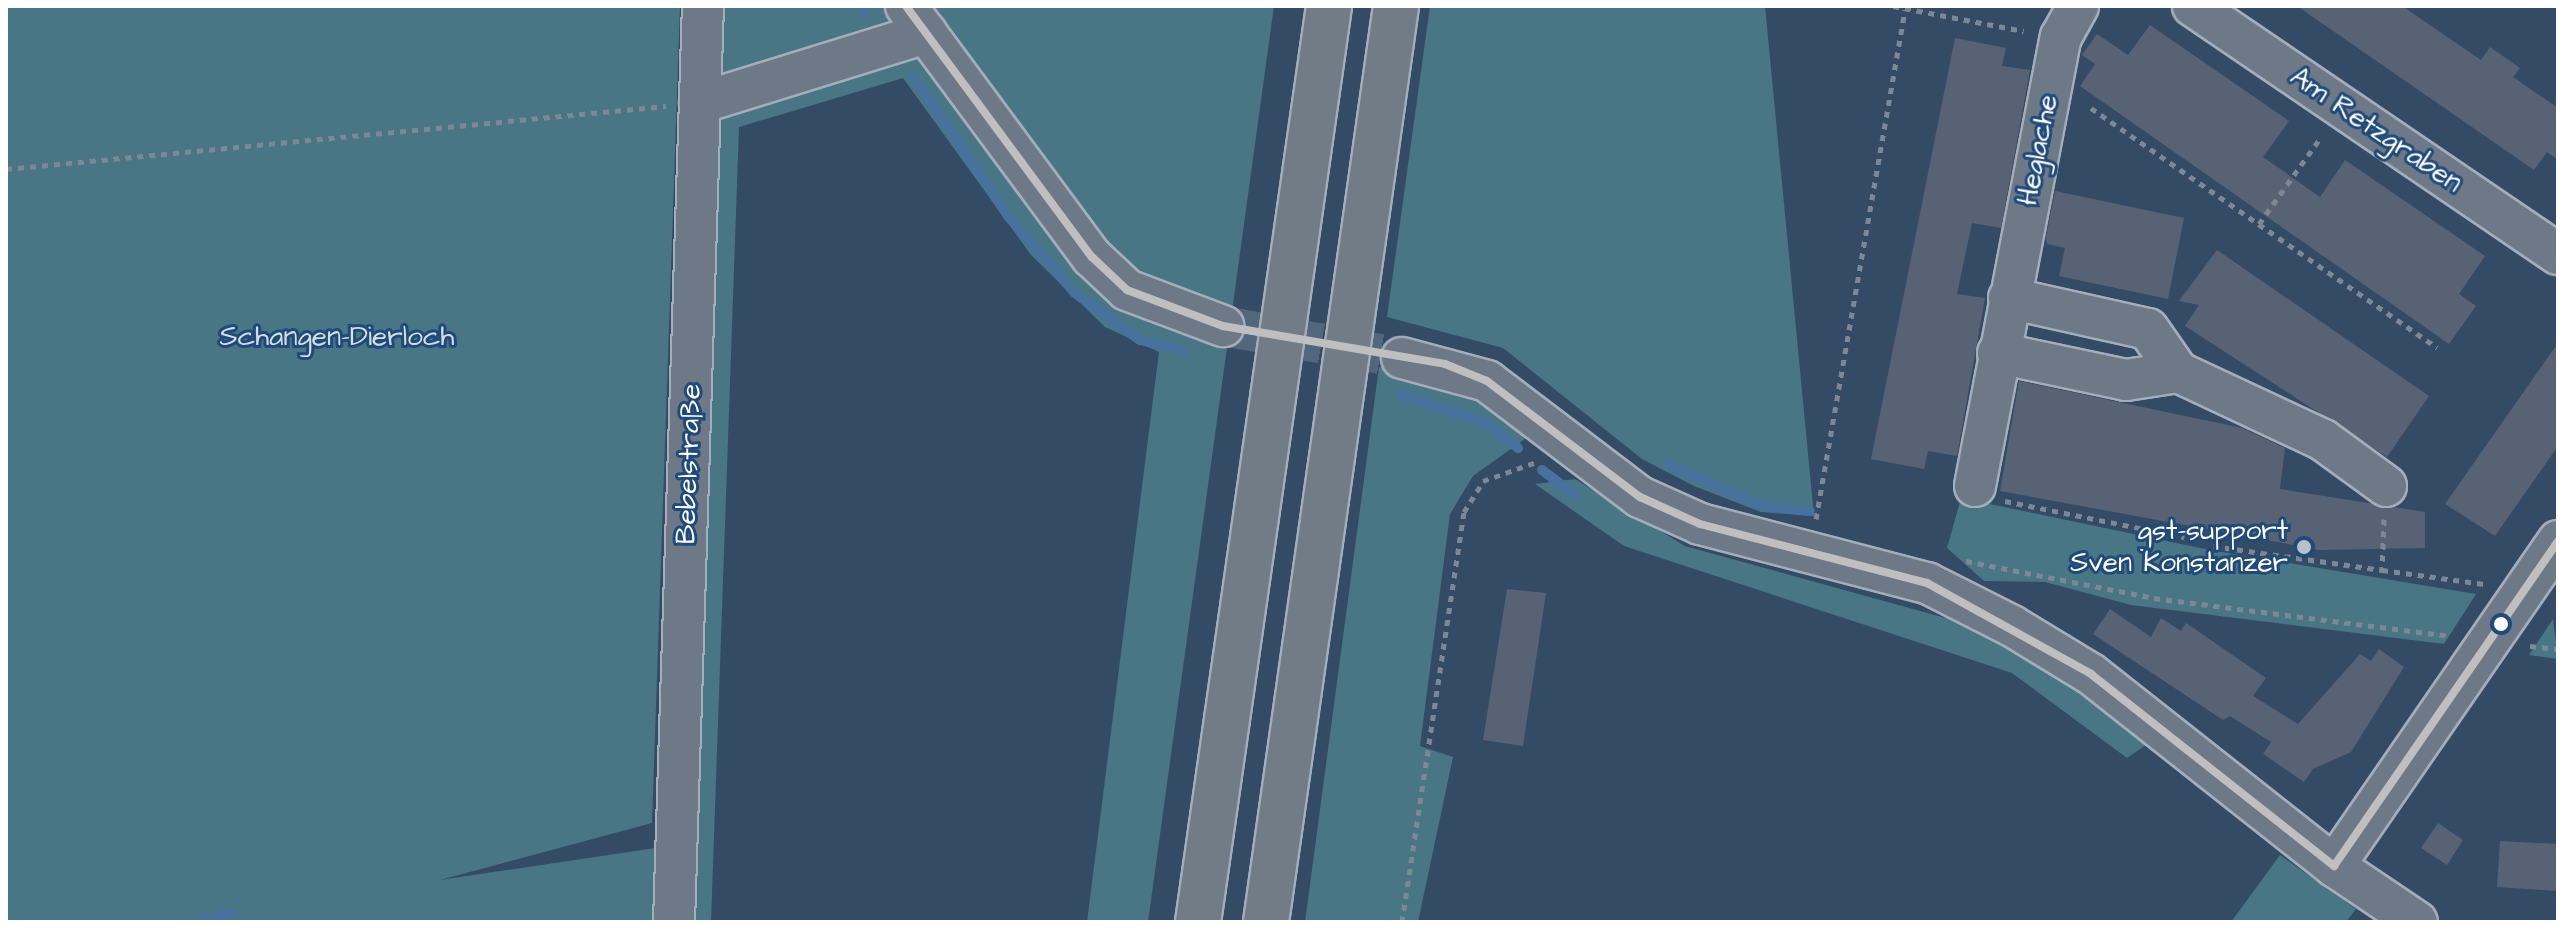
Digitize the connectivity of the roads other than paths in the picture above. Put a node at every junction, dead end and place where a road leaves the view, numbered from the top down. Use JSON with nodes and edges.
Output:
{"nodes":[{"id":1,"x":703,"y":6,"type":"edge"},
{"id":2,"x":1329,"y":6,"type":"edge"},
{"id":3,"x":1396,"y":6,"type":"edge"},
{"id":4,"x":2193,"y":6,"type":"edge"},
{"id":5,"x":916,"y":20,"type":"edge"},
{"id":6,"x":2069,"y":22,"type":"edge"},
{"id":7,"x":700,"y":103,"type":"junction"},
{"id":8,"x":2558,"y":254,"type":"edge"},
{"id":9,"x":2009,"y":298,"type":"junction"},
{"id":10,"x":1223,"y":326,"type":"tunnel mouth"},
{"id":11,"x":1998,"y":353,"type":"junction"},
{"id":12,"x":1402,"y":358,"type":"tunnel mouth"},
{"id":13,"x":2178,"y":372,"type":"junction"},
{"id":14,"x":1975,"y":486,"type":"road end"},
{"id":15,"x":2386,"y":486,"type":"road end"},
{"id":16,"x":2558,"y":541,"type":"edge"},
{"id":17,"x":2334,"y":866,"type":"junction"},
{"id":18,"x":674,"y":922,"type":"edge"},
{"id":19,"x":1198,"y":922,"type":"edge"},
{"id":20,"x":1266,"y":922,"type":"edge"},
{"id":21,"x":2417,"y":922,"type":"edge"}],
"edges":[{"from":1,"to":7,"type":"street","name":"Bebelstraße"},
{"from":2,"to":19,"type":"highway"},
{"from":3,"to":20,"type":"highway"},
{"from":4,"to":8,"type":"street","name":"Am Retzgraben"},
{"from":5,"to":7,"type":"street"},
{"from":5,"to":10,"type":"street"},
{"from":6,"to":9,"type":"street","name":"Heglache"},
{"from":7,"to":18,"type":"street","name":"Bebelstraße"},
{"from":9,"to":11,"type":"street","name":"Heglache"},
{"from":9,"to":13,"type":"street"},
{"from":11,"to":13,"type":"street"},
{"from":11,"to":14,"type":"street","name":"Heglache"},
{"from":12,"to":17,"type":"street"},
{"from":13,"to":15,"type":"street"},
{"from":16,"to":17,"type":"street"},
{"from":17,"to":21,"type":"street"}]}
